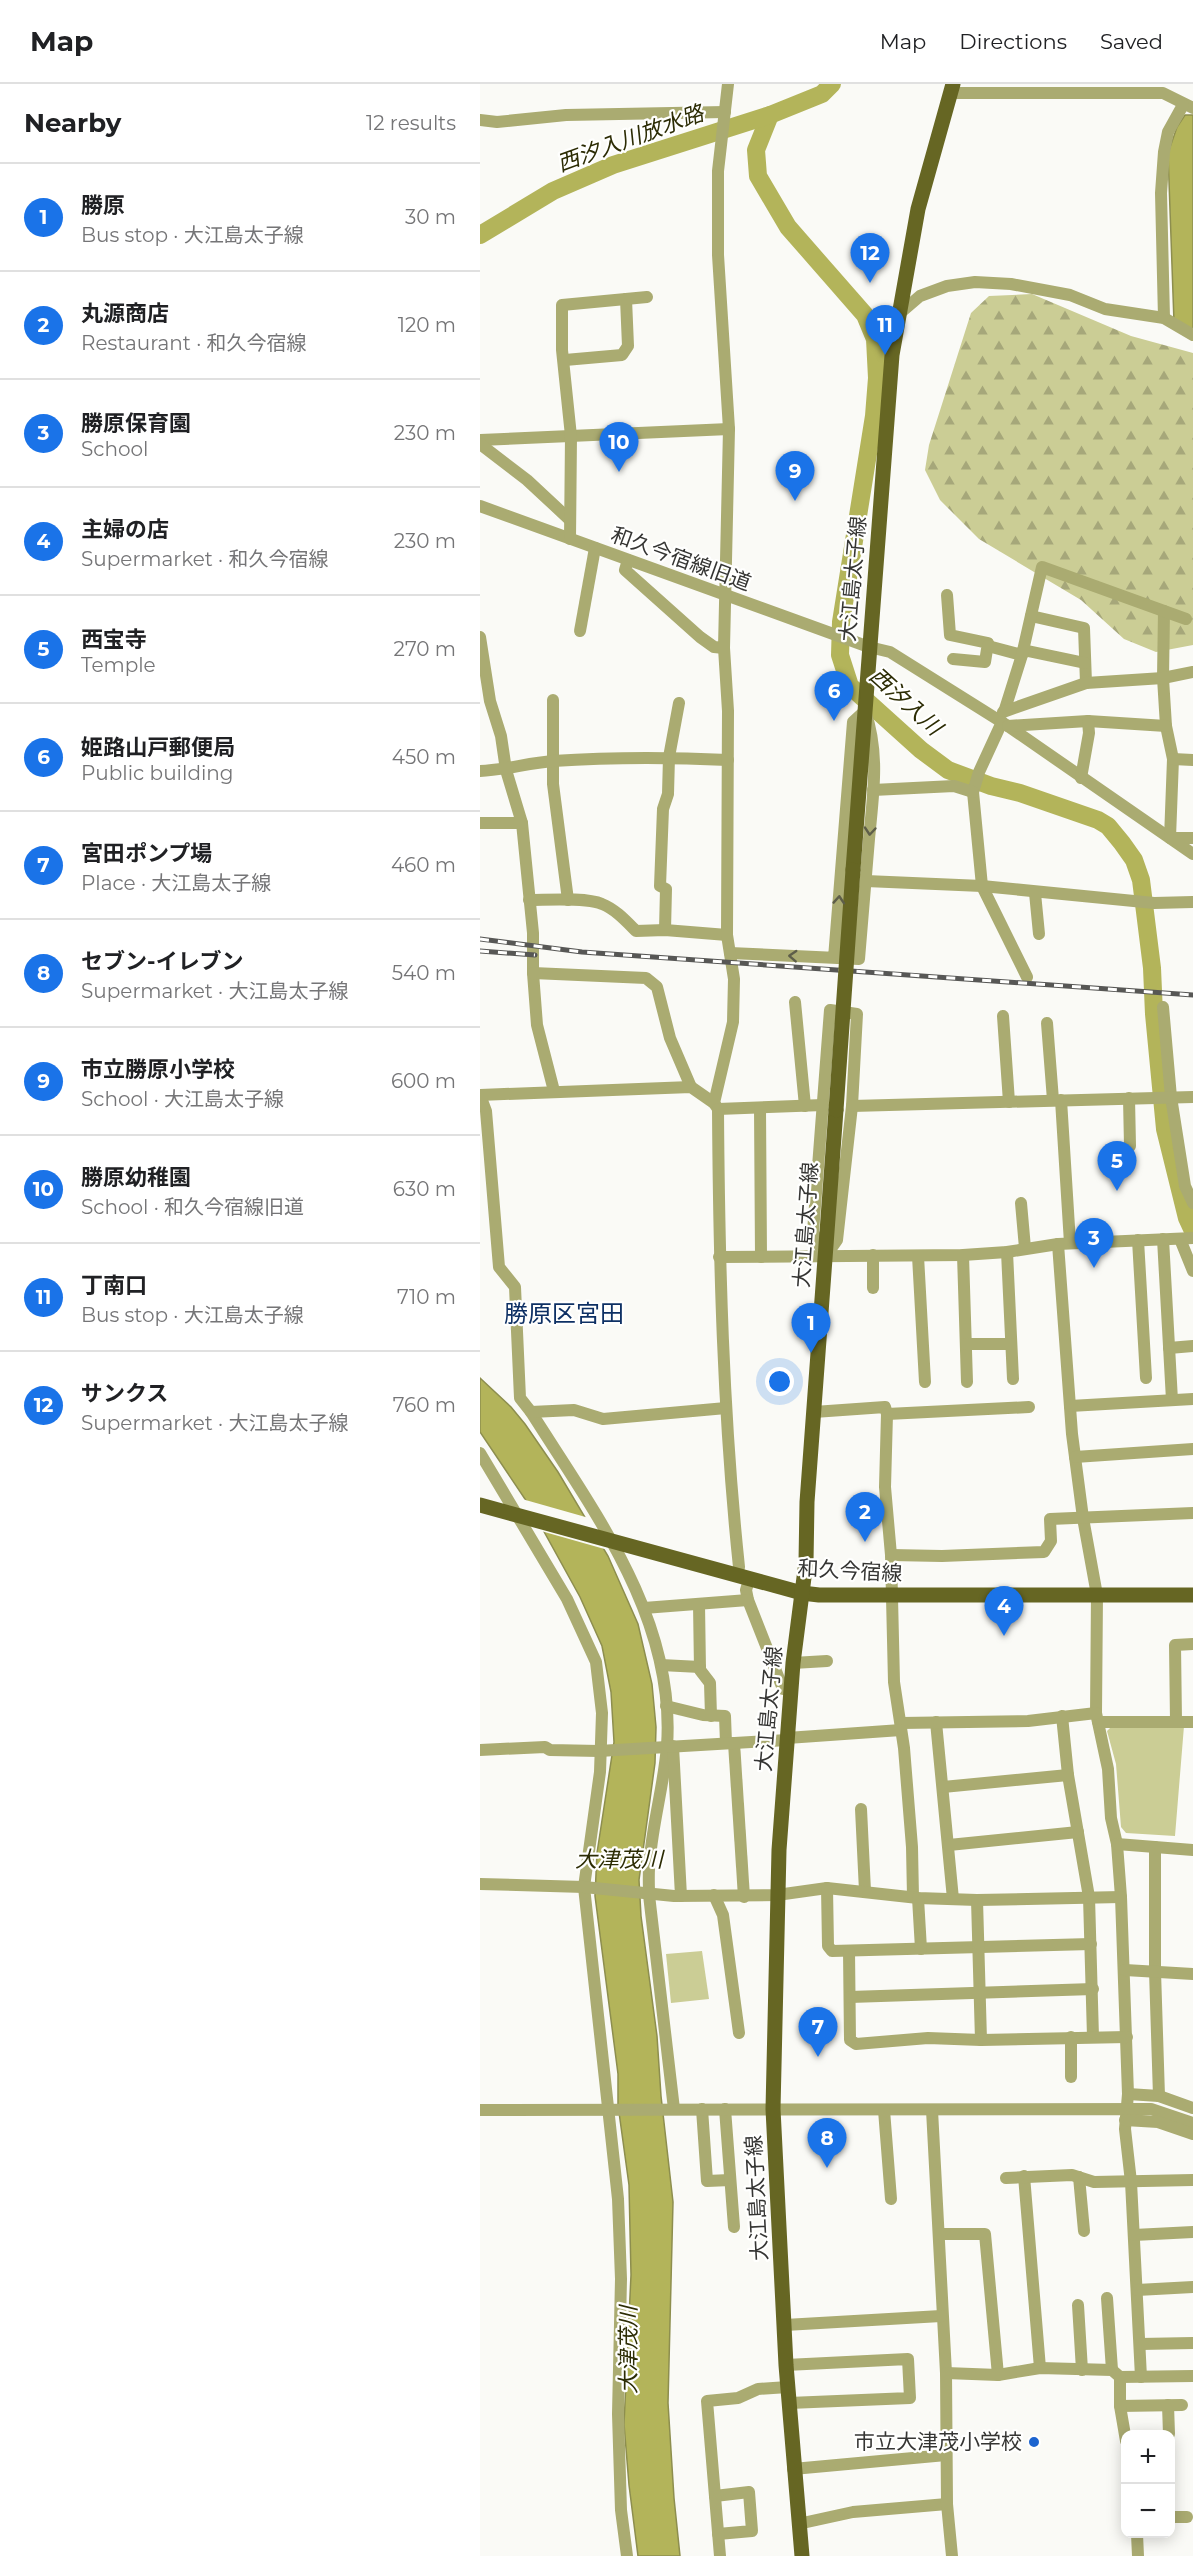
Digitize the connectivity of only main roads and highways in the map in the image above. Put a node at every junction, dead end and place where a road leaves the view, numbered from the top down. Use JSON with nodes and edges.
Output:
{"nodes":[{"id":1,"x":951,"y":89,"type":"edge"},
{"id":2,"x":480,"y":1505,"type":"edge"},
{"id":3,"x":801,"y":1593,"type":"junction"},
{"id":4,"x":1193,"y":1596,"type":"edge"},
{"id":5,"x":802,"y":2556,"type":"edge"}],
"edges":[{"from":1,"to":3,"type":"main road","name":"大江島太子線","bridge":true},
{"from":2,"to":3,"type":"main road","name":"和久今宿線"},
{"from":3,"to":4,"type":"main road","name":"和久今宿線"},
{"from":3,"to":5,"type":"main road","name":"大江島太子線"}]}
